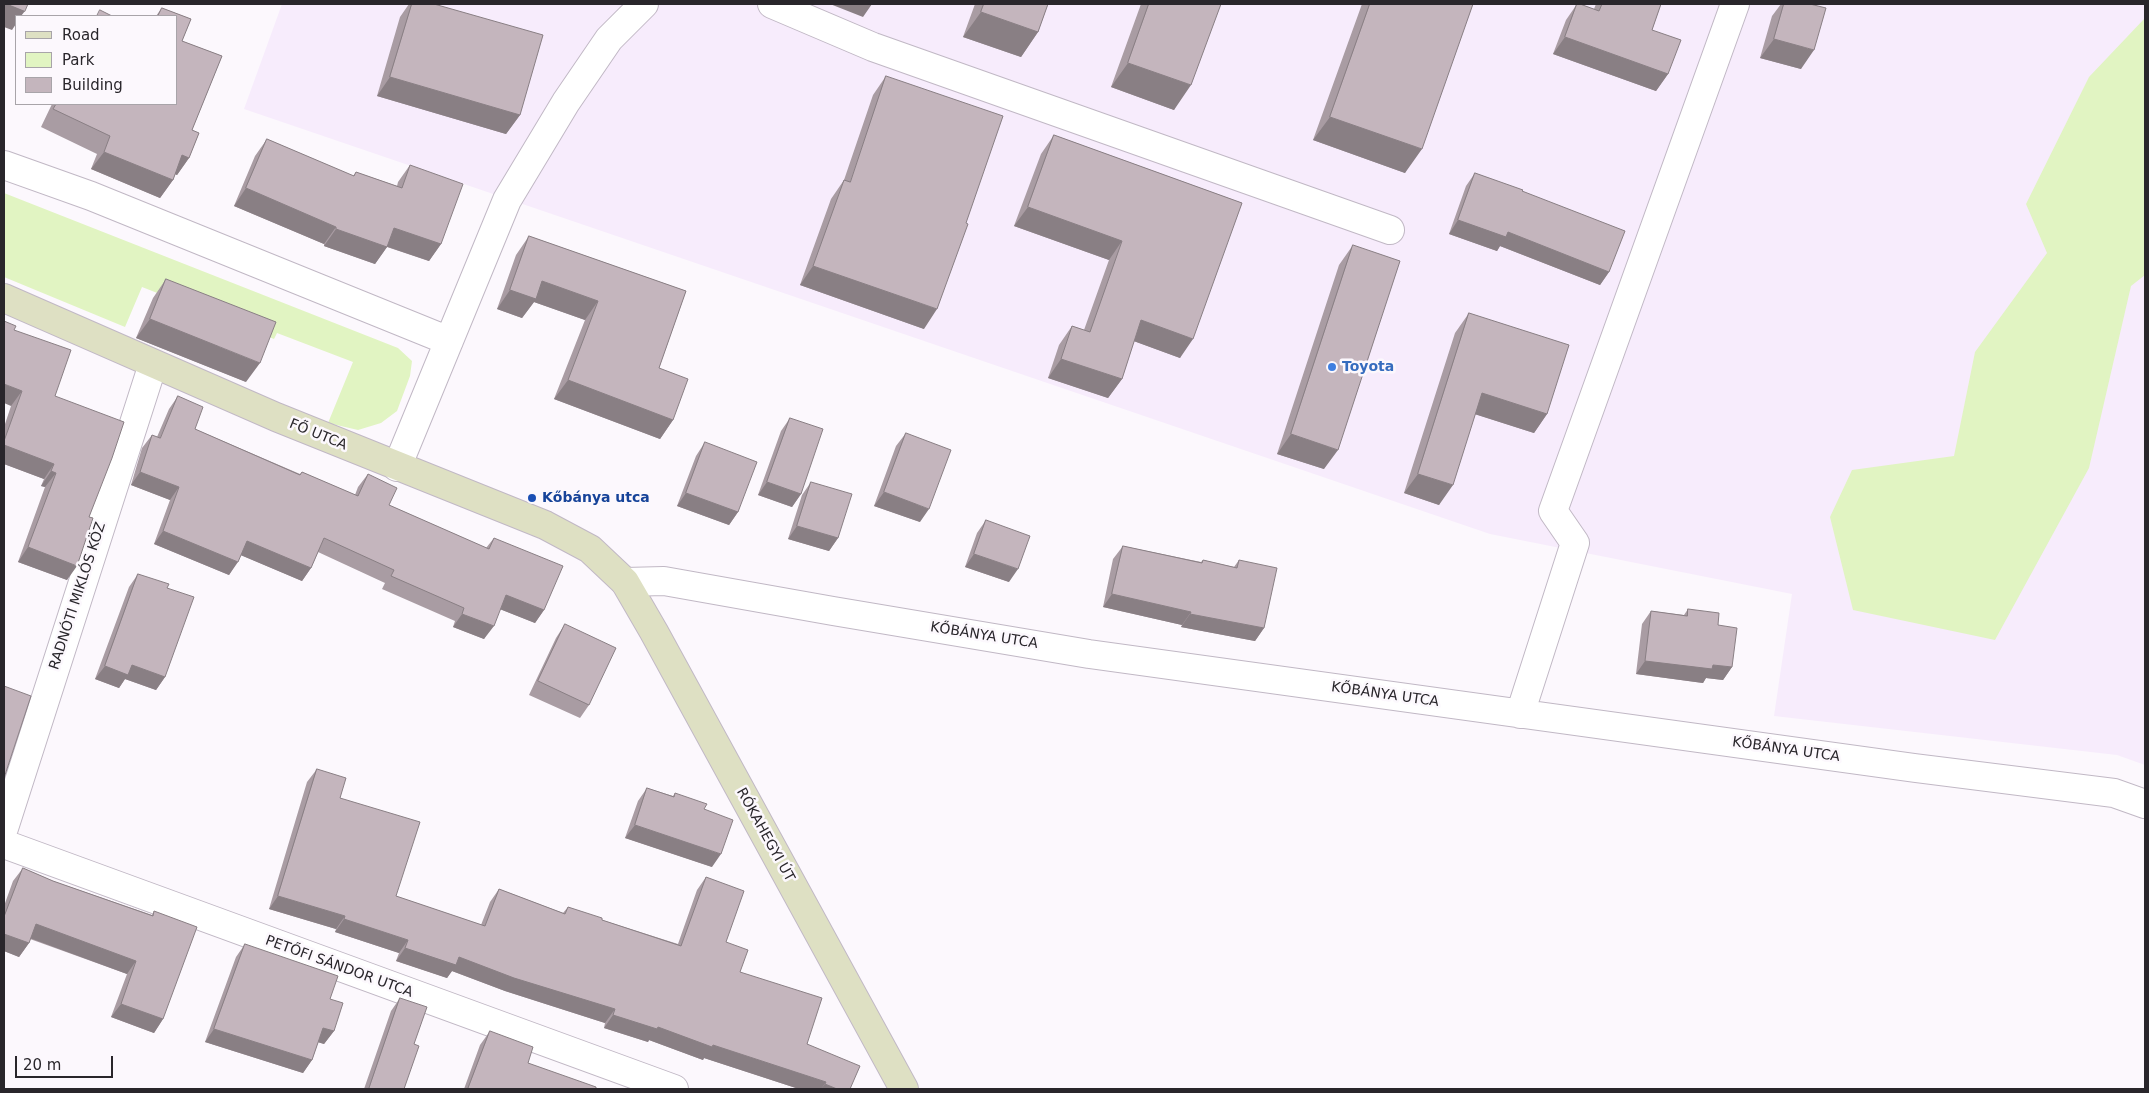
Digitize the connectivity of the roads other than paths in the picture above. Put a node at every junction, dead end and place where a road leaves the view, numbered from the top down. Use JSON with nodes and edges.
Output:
{"nodes":[{"id":1,"x":644,"y":4,"type":"edge"},
{"id":2,"x":772,"y":4,"type":"edge"},
{"id":3,"x":1735,"y":4,"type":"edge"},
{"id":4,"x":4,"y":164,"type":"edge"},
{"id":5,"x":1390,"y":230,"type":"dead end"},
{"id":6,"x":4,"y":298,"type":"edge"},
{"id":7,"x":449,"y":341,"type":"junction"},
{"id":8,"x":152,"y":364,"type":"junction"},
{"id":9,"x":397,"y":467,"type":"junction"},
{"id":10,"x":625,"y":582,"type":"junction"},
{"id":11,"x":1520,"y":714,"type":"junction"},
{"id":12,"x":2145,"y":804,"type":"edge"},
{"id":13,"x":4,"y":828,"type":"edge"},
{"id":14,"x":4,"y":844,"type":"edge"},
{"id":15,"x":674,"y":1089,"type":"edge"},
{"id":16,"x":904,"y":1089,"type":"edge"}],
"edges":[{"from":1,"to":7,"type":"street"},
{"from":2,"to":5,"type":"street"},
{"from":3,"to":11,"type":"street"},
{"from":4,"to":7,"type":"street"},
{"from":6,"to":8,"type":"street","name":"FŐ UTCA"},
{"from":7,"to":9,"type":"street"},
{"from":8,"to":9,"type":"street","name":"FŐ UTCA"},
{"from":8,"to":13,"type":"street","name":"RADNÓTI MIKLÓS KÖZ"},
{"from":9,"to":10,"type":"street","name":"FŐ UTCA"},
{"from":10,"to":11,"type":"street","name":"KŐBÁNYA UTCA"},
{"from":10,"to":16,"type":"street","name":"RÓKAHEGYI ÚT"},
{"from":11,"to":12,"type":"street","name":"KŐBÁNYA UTCA"},
{"from":14,"to":15,"type":"street","name":"PETŐFI SÁNDOR UTCA"}]}
